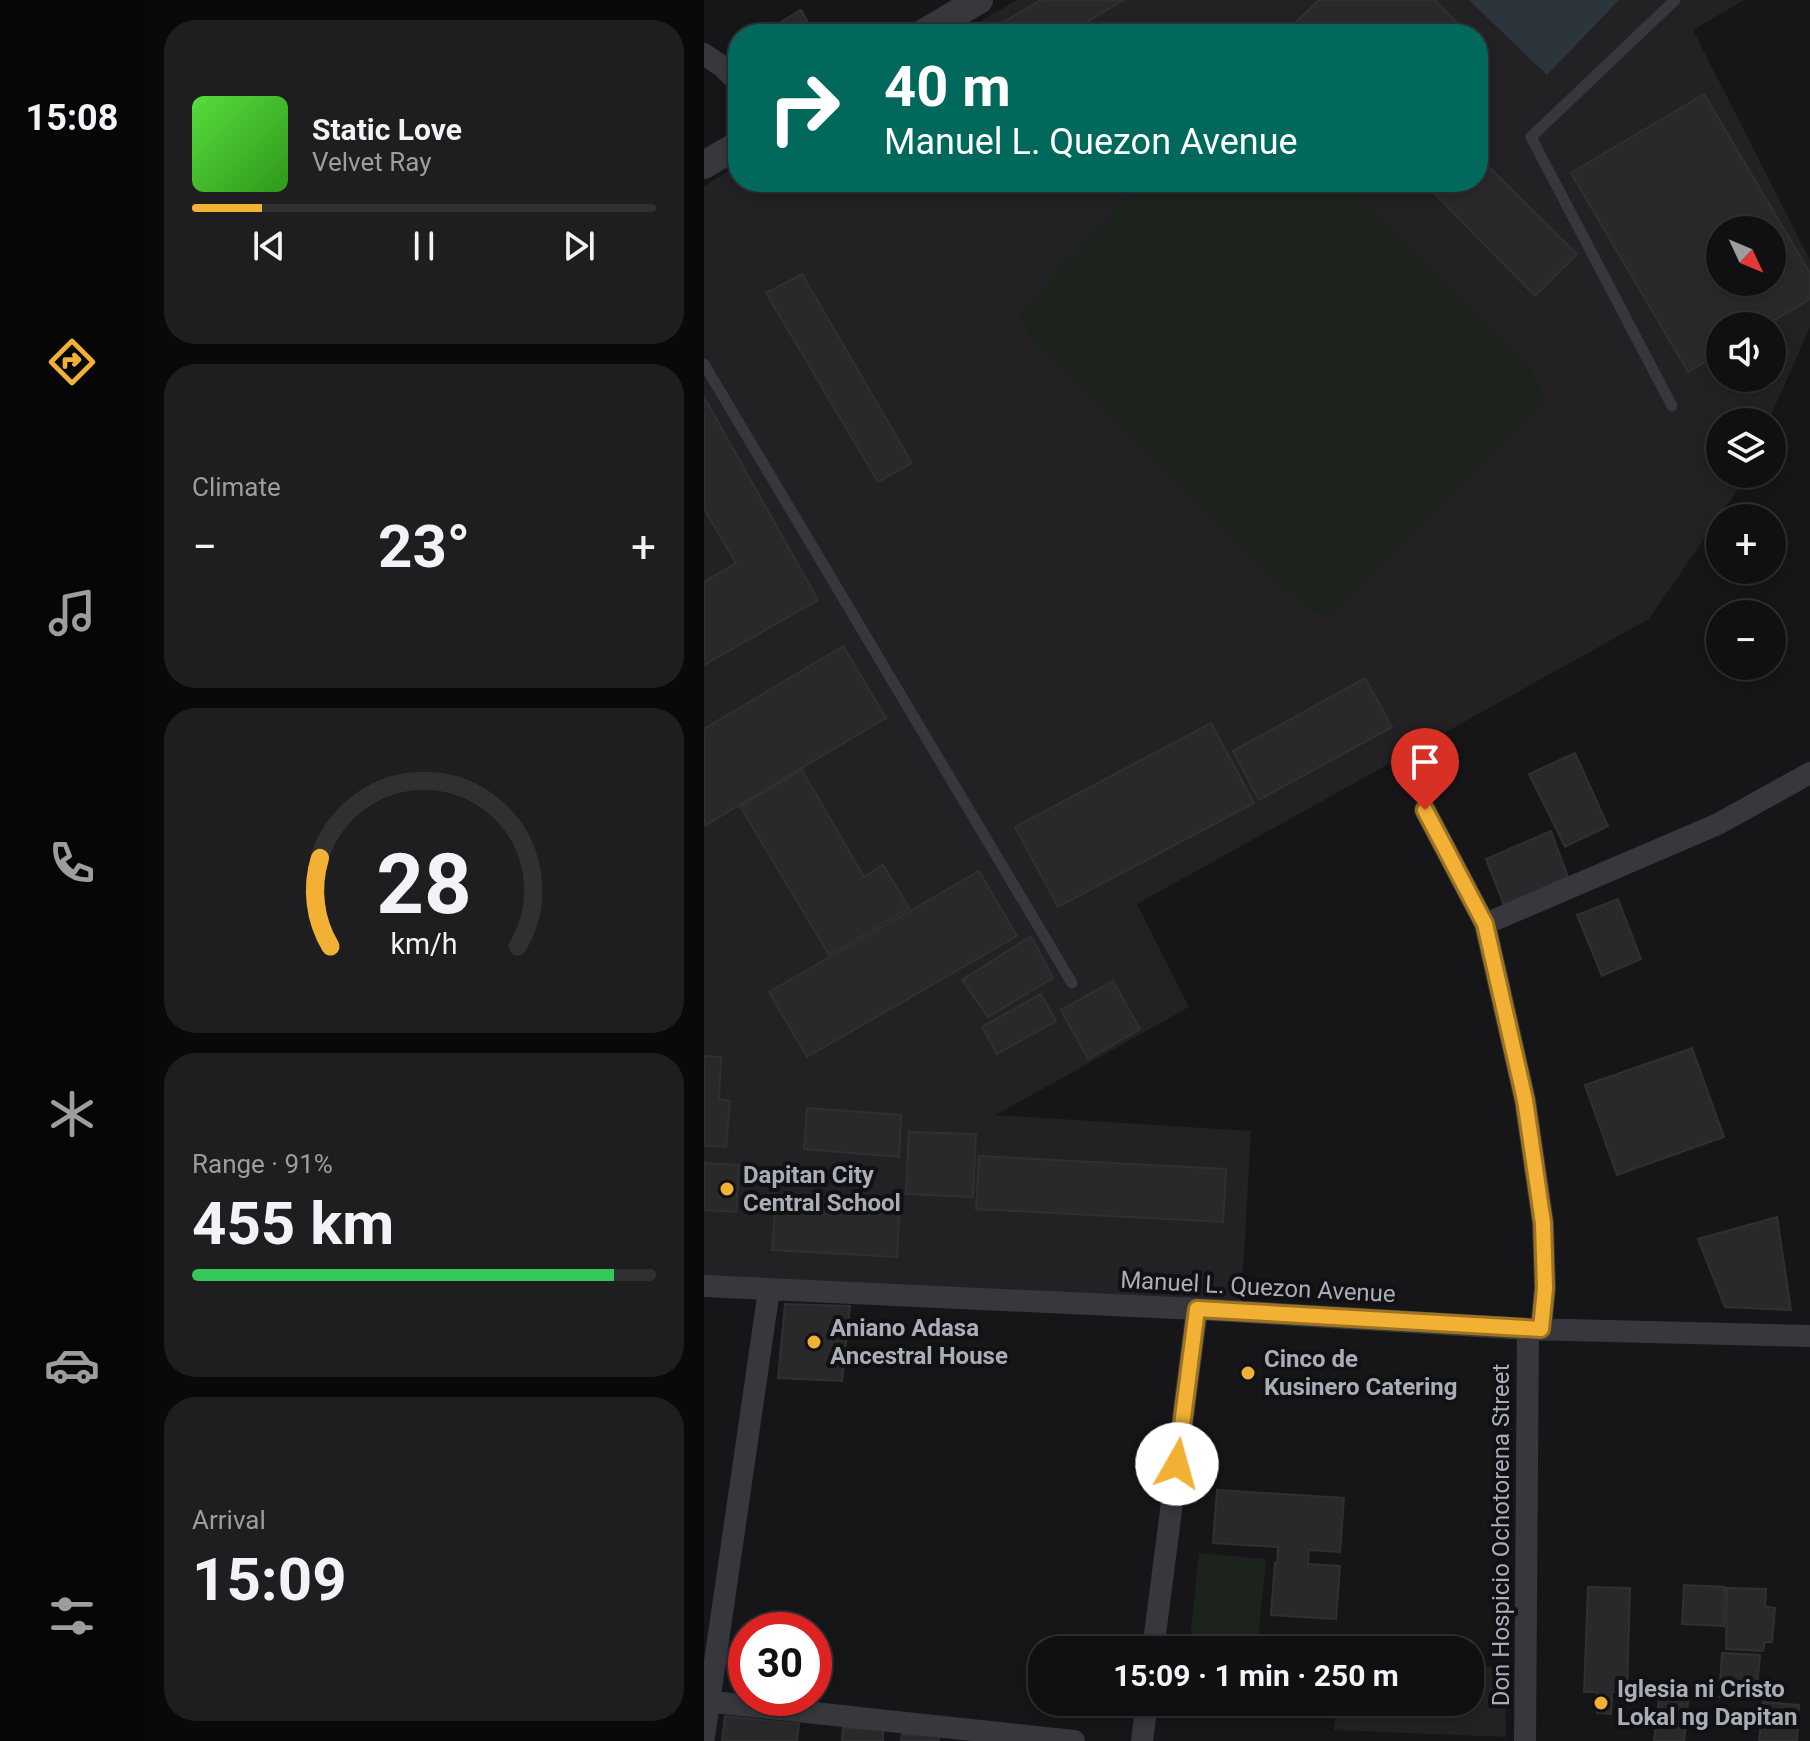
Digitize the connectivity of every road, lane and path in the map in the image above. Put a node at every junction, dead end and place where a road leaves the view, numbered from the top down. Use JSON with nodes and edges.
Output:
{"nodes":[{"id":1,"x":979,"y":0,"type":"edge"},
{"id":2,"x":1675,"y":0,"type":"edge"},
{"id":3,"x":939,"y":24,"type":"edge"},
{"id":4,"x":704,"y":54,"type":"edge"},
{"id":5,"x":728,"y":72,"type":"edge"},
{"id":6,"x":728,"y":151,"type":"edge"},
{"id":7,"x":704,"y":165,"type":"edge"},
{"id":8,"x":704,"y":364,"type":"edge"},
{"id":9,"x":1672,"y":406,"type":"dead end"},
{"id":10,"x":1810,"y":773,"type":"edge"},
{"id":11,"x":1425,"y":810,"type":"dead end"},
{"id":12,"x":1485,"y":924,"type":"junction"},
{"id":13,"x":1072,"y":983,"type":"dead end"},
{"id":14,"x":704,"y":1286,"type":"edge"},
{"id":15,"x":769,"y":1290,"type":"junction"},
{"id":16,"x":1197,"y":1309,"type":"junction"},
{"id":17,"x":1535,"y":1329,"type":"junction"},
{"id":18,"x":1810,"y":1336,"type":"edge"},
{"id":19,"x":1155,"y":1636,"type":"edge"},
{"id":20,"x":707,"y":1702,"type":"edge"},
{"id":21,"x":1145,"y":1716,"type":"edge"},
{"id":22,"x":704,"y":1737,"type":"edge"},
{"id":23,"x":1074,"y":1741,"type":"edge"},
{"id":24,"x":1142,"y":1741,"type":"edge"},
{"id":25,"x":1525,"y":1741,"type":"edge"}],
"edges":[{"from":1,"to":3,"type":"street"},
{"from":2,"to":9,"type":"lane"},
{"from":4,"to":5,"type":"street"},
{"from":6,"to":7,"type":"street"},
{"from":8,"to":13,"type":"lane"},
{"from":10,"to":12,"type":"street"},
{"from":11,"to":12,"type":"street","name":"Don Hospicio Ochotorena Street"},
{"from":12,"to":17,"type":"street","name":"Don Hospicio Ochotorena Street"},
{"from":14,"to":15,"type":"street","name":"Manuel L. Quezon Avenue"},
{"from":15,"to":16,"type":"street","name":"Manuel L. Quezon Avenue"},
{"from":15,"to":20,"type":"street"},
{"from":16,"to":17,"type":"street","name":"Manuel L. Quezon Avenue"},
{"from":16,"to":19,"type":"street"},
{"from":17,"to":18,"type":"street","name":"Manuel L. Quezon Avenue"},
{"from":17,"to":25,"type":"street","name":"Don Hospicio Ochotorena Street"},
{"from":20,"to":22,"type":"street"},
{"from":20,"to":23,"type":"street"},
{"from":21,"to":24,"type":"street"}]}
